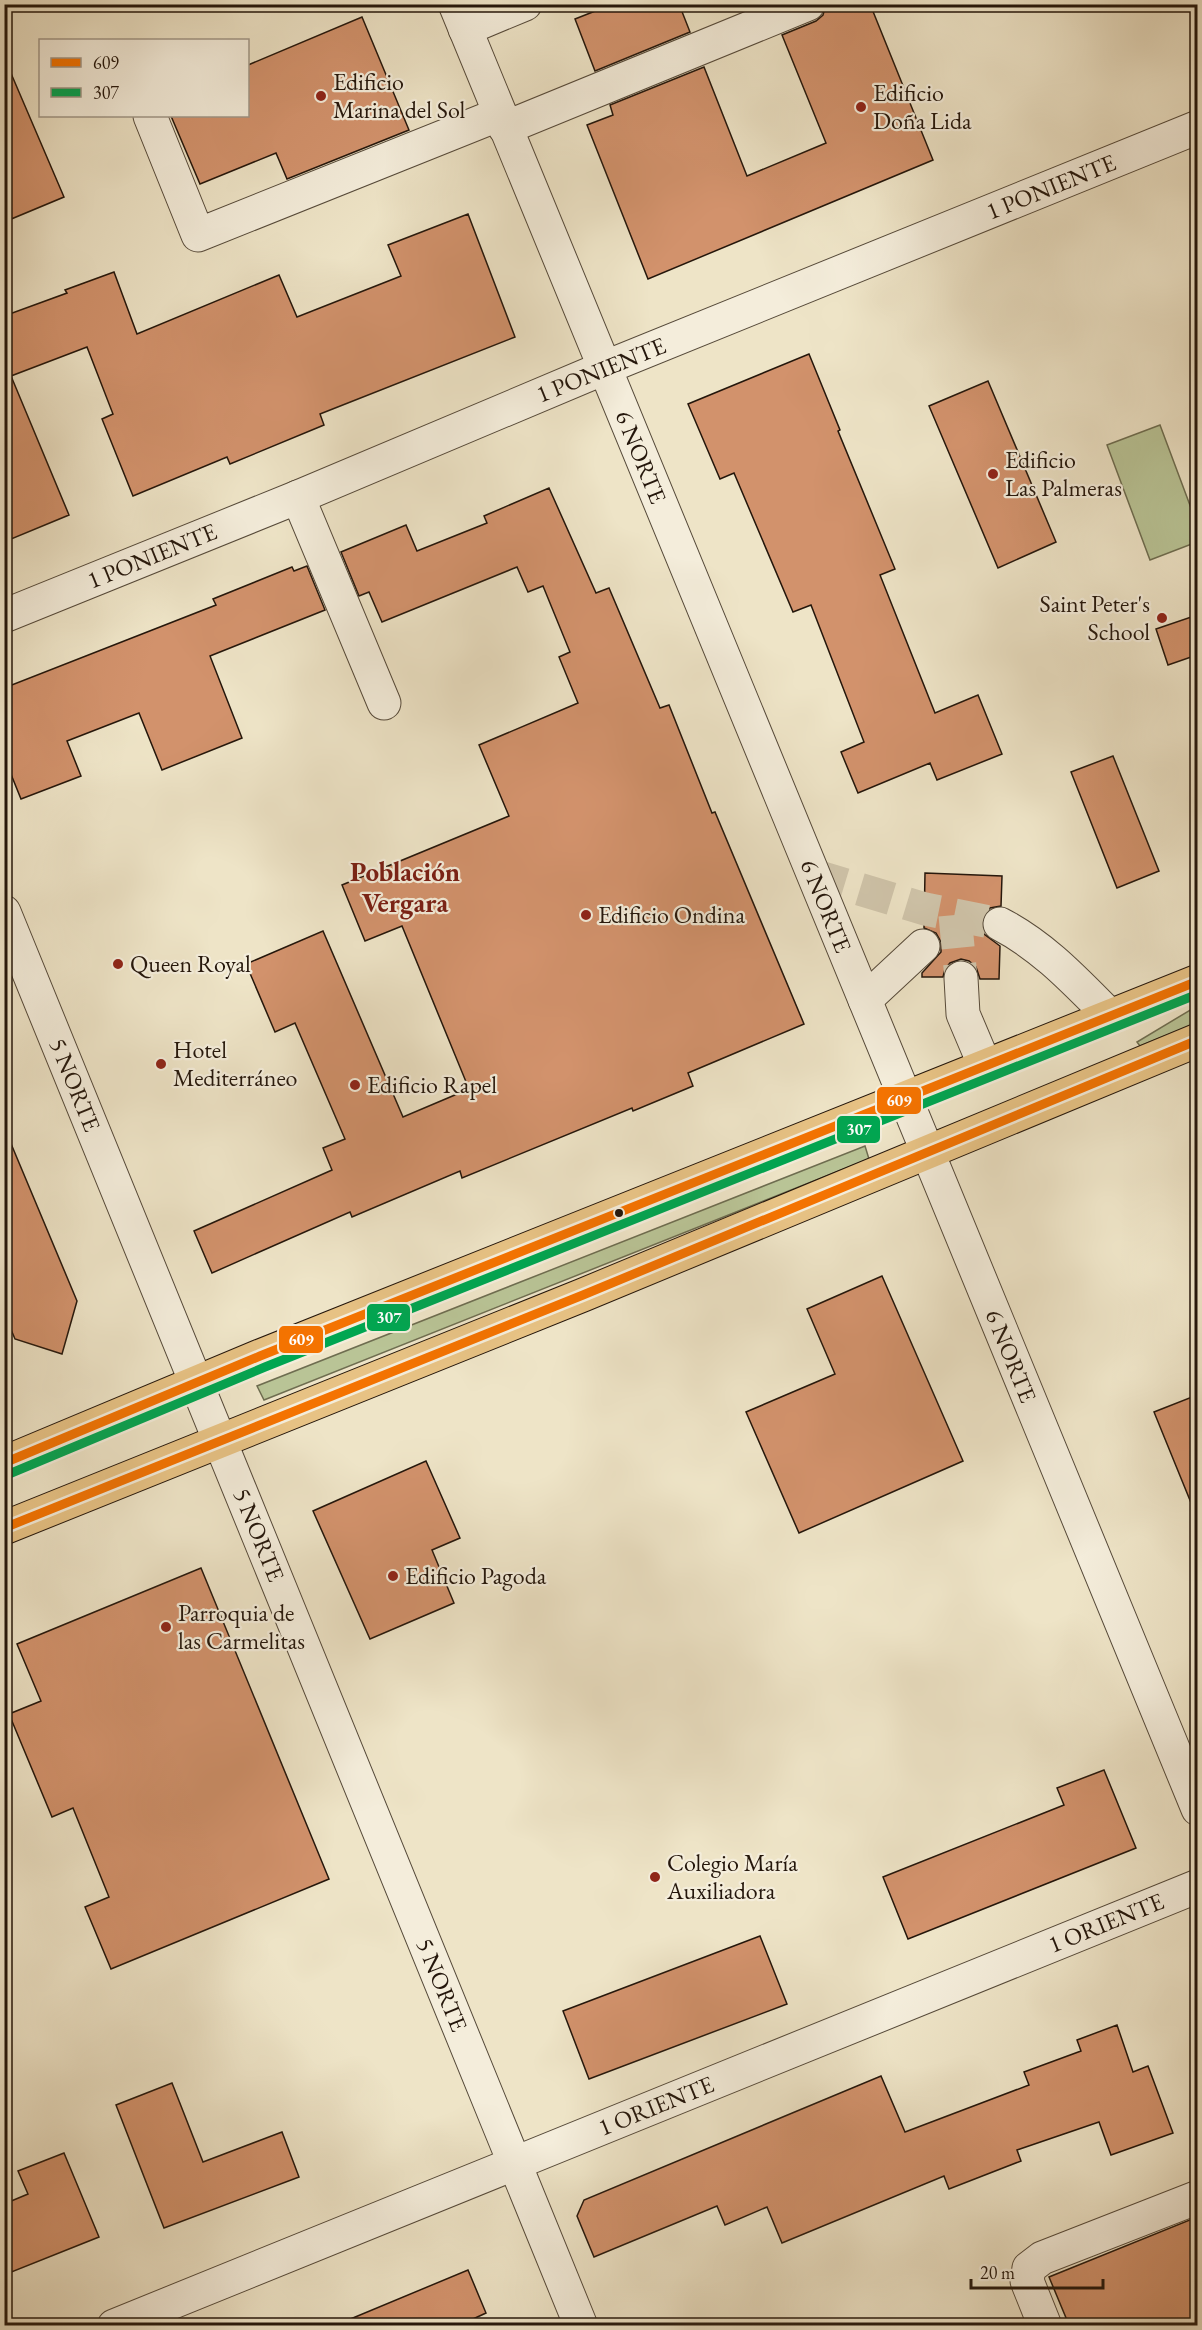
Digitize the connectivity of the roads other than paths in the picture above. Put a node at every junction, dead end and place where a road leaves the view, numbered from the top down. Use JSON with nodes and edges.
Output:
{"nodes":[{"id":1,"x":525,"y":4,"type":"edge"},
{"id":2,"x":808,"y":4,"type":"edge"},
{"id":3,"x":460,"y":17,"type":"edge"},
{"id":4,"x":150,"y":117,"type":"edge"},
{"id":5,"x":502,"y":121,"type":"junction"},
{"id":6,"x":1197,"y":127,"type":"edge"},
{"id":7,"x":604,"y":368,"type":"junction"},
{"id":8,"x":298,"y":497,"type":"junction"},
{"id":9,"x":4,"y":615,"type":"edge"},
{"id":10,"x":384,"y":703,"type":"dead end"},
{"id":11,"x":4,"y":912,"type":"edge"},
{"id":12,"x":1000,"y":924,"type":"tunnel mouth"},
{"id":13,"x":923,"y":946,"type":"dead end"},
{"id":14,"x":961,"y":978,"type":"tunnel mouth"},
{"id":15,"x":1197,"y":981,"type":"edge"},
{"id":16,"x":865,"y":1000,"type":"junction"},
{"id":17,"x":1110,"y":1016,"type":"junction"},
{"id":18,"x":1197,"y":1040,"type":"edge"},
{"id":19,"x":985,"y":1066,"type":"junction"},
{"id":20,"x":905,"y":1099,"type":"junction"},
{"id":21,"x":926,"y":1152,"type":"junction"},
{"id":22,"x":196,"y":1382,"type":"junction"},
{"id":23,"x":220,"y":1441,"type":"junction"},
{"id":24,"x":4,"y":1463,"type":"edge"},
{"id":25,"x":4,"y":1528,"type":"edge"},
{"id":26,"x":1197,"y":1809,"type":"edge"},
{"id":27,"x":1197,"y":1886,"type":"edge"},
{"id":28,"x":514,"y":2163,"type":"junction"},
{"id":29,"x":1197,"y":2197,"type":"edge"},
{"id":30,"x":114,"y":2325,"type":"edge"},
{"id":31,"x":581,"y":2325,"type":"edge"},
{"id":32,"x":1045,"y":2325,"type":"edge"}],
"edges":[{"from":1,"to":3,"type":"street"},
{"from":2,"to":5,"type":"street"},
{"from":3,"to":5,"type":"street","name":"6 NORTE"},
{"from":4,"to":5,"type":"street"},
{"from":5,"to":7,"type":"street","name":"6 NORTE"},
{"from":6,"to":7,"type":"street","name":"1 PONIENTE"},
{"from":7,"to":8,"type":"street","name":"1 PONIENTE"},
{"from":7,"to":16,"type":"street","name":"6 NORTE"},
{"from":8,"to":9,"type":"street","name":"1 PONIENTE"},
{"from":8,"to":10,"type":"street"},
{"from":11,"to":22,"type":"street","name":"5 NORTE"},
{"from":12,"to":17,"type":"street"},
{"from":13,"to":16,"type":"street"},
{"from":14,"to":19,"type":"street"},
{"from":15,"to":17,"type":"main road"},
{"from":16,"to":20,"type":"street","name":"6 NORTE"},
{"from":17,"to":19,"type":"main road"},
{"from":18,"to":21,"type":"main road"},
{"from":19,"to":20,"type":"main road"},
{"from":20,"to":21,"type":"street","name":"6 NORTE"},
{"from":20,"to":22,"type":"main road"},
{"from":21,"to":23,"type":"main road"},
{"from":21,"to":26,"type":"street","name":"6 NORTE"},
{"from":22,"to":23,"type":"street","name":"5 NORTE"},
{"from":22,"to":24,"type":"main road"},
{"from":23,"to":25,"type":"main road"},
{"from":23,"to":28,"type":"street","name":"5 NORTE"},
{"from":27,"to":28,"type":"street","name":"1 ORIENTE"},
{"from":28,"to":30,"type":"street","name":"1 ORIENTE"},
{"from":28,"to":31,"type":"street","name":"5 NORTE"},
{"from":29,"to":32,"type":"street"}]}
